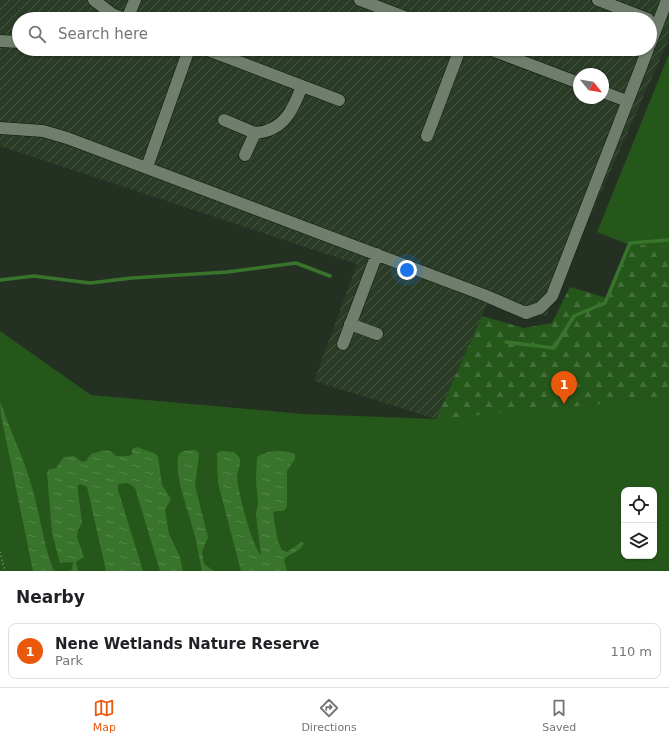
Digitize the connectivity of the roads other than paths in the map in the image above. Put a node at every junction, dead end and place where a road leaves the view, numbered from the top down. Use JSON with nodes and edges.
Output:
{"nodes":[{"id":1,"x":94,"y":0,"type":"edge"},
{"id":2,"x":134,"y":0,"type":"edge"},
{"id":3,"x":360,"y":0,"type":"edge"},
{"id":4,"x":598,"y":0,"type":"edge"},
{"id":5,"x":667,"y":0,"type":"edge"},
{"id":6,"x":109,"y":12,"type":"edge"},
{"id":7,"x":129,"y":12,"type":"edge"},
{"id":8,"x":392,"y":12,"type":"edge"},
{"id":9,"x":630,"y":12,"type":"edge"},
{"id":10,"x":657,"y":13,"type":"edge"},
{"id":11,"x":0,"y":41,"type":"edge"},
{"id":12,"x":12,"y":42,"type":"edge"},
{"id":13,"x":187,"y":56,"type":"edge"},
{"id":14,"x":223,"y":56,"type":"edge"},
{"id":15,"x":457,"y":56,"type":"edge"},
{"id":16,"x":508,"y":56,"type":"edge"},
{"id":17,"x":645,"y":56,"type":"edge"},
{"id":18,"x":573,"y":81,"type":"edge"},
{"id":19,"x":302,"y":86,"type":"junction"},
{"id":20,"x":609,"y":94,"type":"edge"},
{"id":21,"x":339,"y":100,"type":"dead end"},
{"id":22,"x":628,"y":101,"type":"junction"},
{"id":23,"x":224,"y":120,"type":"dead end"},
{"id":24,"x":0,"y":128,"type":"edge"},
{"id":25,"x":254,"y":133,"type":"junction"},
{"id":26,"x":427,"y":136,"type":"dead end"},
{"id":27,"x":245,"y":155,"type":"dead end"},
{"id":28,"x":147,"y":168,"type":"junction"},
{"id":29,"x":377,"y":254,"type":"junction"},
{"id":30,"x":350,"y":324,"type":"junction"},
{"id":31,"x":377,"y":334,"type":"dead end"},
{"id":32,"x":343,"y":344,"type":"dead end"}],
"edges":[{"from":1,"to":6,"type":"lane"},
{"from":2,"to":7,"type":"lane"},
{"from":3,"to":8,"type":"lane"},
{"from":4,"to":9,"type":"lane"},
{"from":5,"to":10,"type":"lane"},
{"from":11,"to":12,"type":"lane"},
{"from":13,"to":28,"type":"lane"},
{"from":14,"to":19,"type":"lane"},
{"from":15,"to":26,"type":"lane"},
{"from":16,"to":18,"type":"lane"},
{"from":17,"to":22,"type":"lane"},
{"from":19,"to":21,"type":"lane"},
{"from":19,"to":25,"type":"lane"},
{"from":20,"to":22,"type":"lane"},
{"from":22,"to":29,"type":"lane"},
{"from":23,"to":25,"type":"lane"},
{"from":24,"to":28,"type":"lane"},
{"from":25,"to":27,"type":"lane"},
{"from":28,"to":29,"type":"lane"},
{"from":29,"to":30,"type":"lane"},
{"from":30,"to":31,"type":"lane"},
{"from":30,"to":32,"type":"lane"}]}
